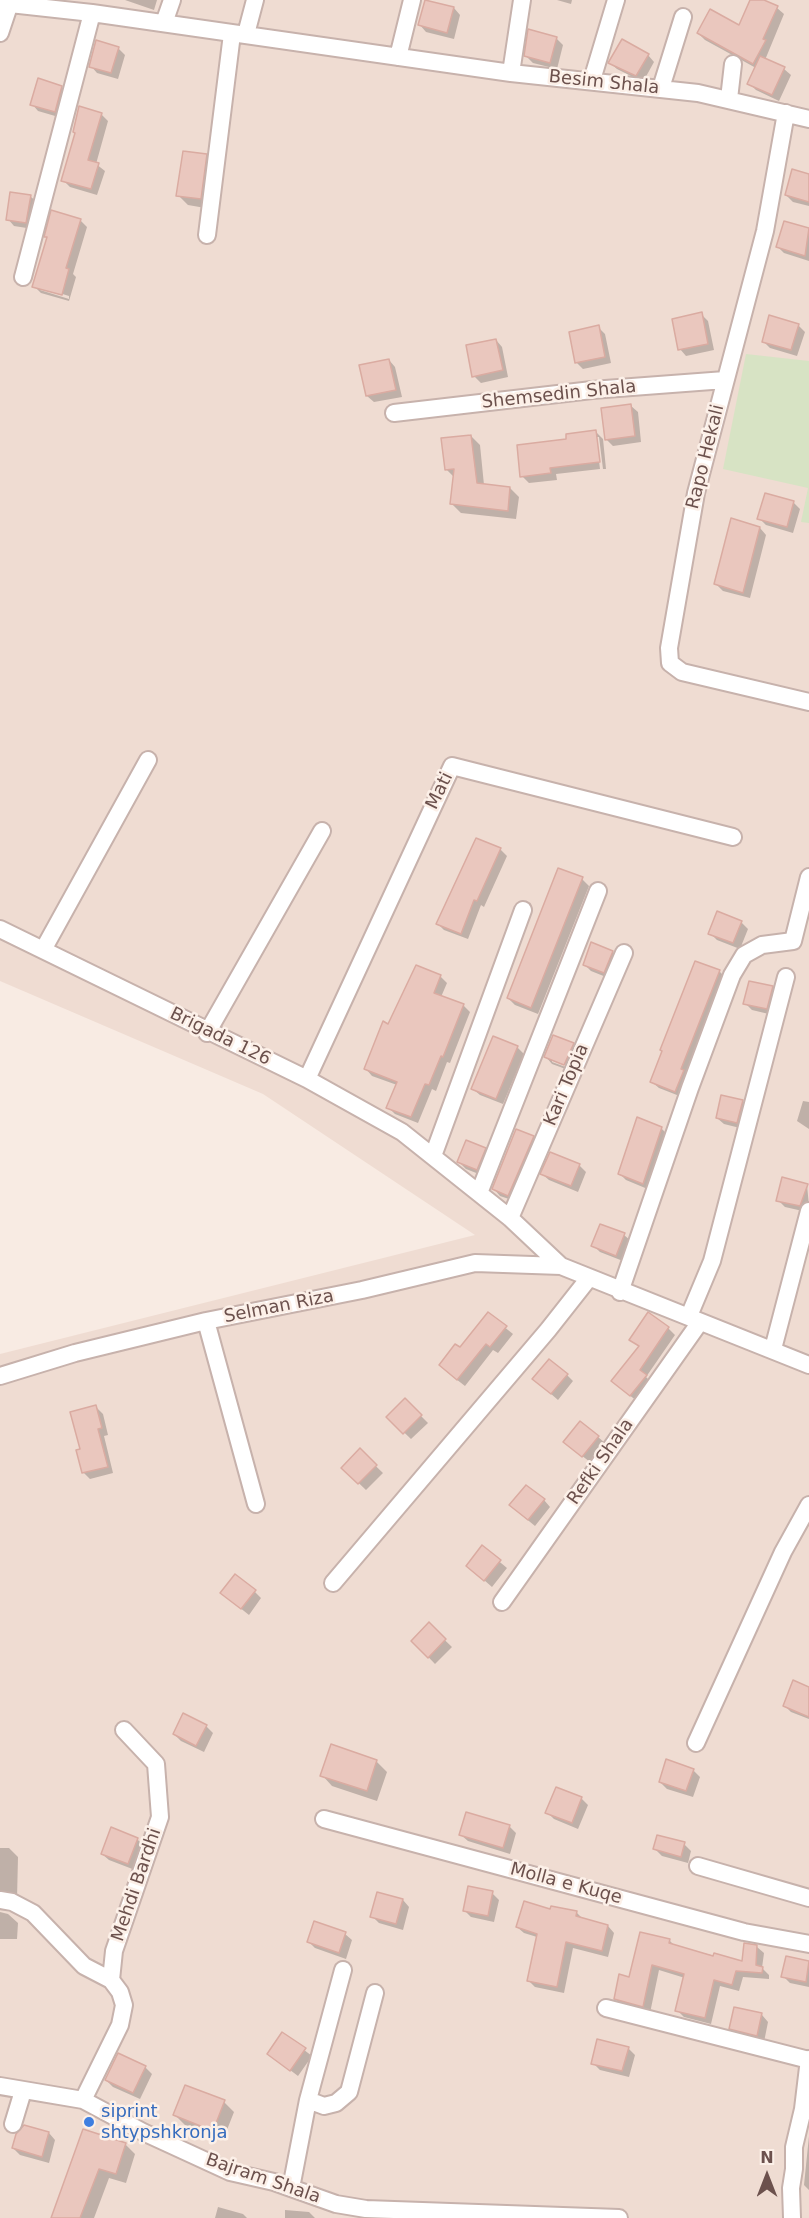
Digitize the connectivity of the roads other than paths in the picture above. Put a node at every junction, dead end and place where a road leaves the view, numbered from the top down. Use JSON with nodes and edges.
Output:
{"nodes":[{"id":1,"x":172,"y":0,"type":"edge"},
{"id":2,"x":255,"y":0,"type":"edge"},
{"id":3,"x":412,"y":0,"type":"edge"},
{"id":4,"x":522,"y":0,"type":"edge"},
{"id":5,"x":616,"y":0,"type":"edge"},
{"id":6,"x":5,"y":3,"type":"edge"},
{"id":7,"x":92,"y":13,"type":"junction"},
{"id":8,"x":683,"y":17,"type":"dead end"},
{"id":9,"x":164,"y":23,"type":"junction"},
{"id":10,"x":0,"y":33,"type":"edge"},
{"id":11,"x":239,"y":34,"type":"junction"},
{"id":12,"x":398,"y":57,"type":"junction"},
{"id":13,"x":733,"y":64,"type":"dead end"},
{"id":14,"x":511,"y":73,"type":"junction"},
{"id":15,"x":592,"y":80,"type":"junction"},
{"id":16,"x":661,"y":88,"type":"junction"},
{"id":17,"x":729,"y":99,"type":"junction"},
{"id":18,"x":786,"y":112,"type":"junction"},
{"id":19,"x":809,"y":119,"type":"edge"},
{"id":20,"x":207,"y":235,"type":"dead end"},
{"id":21,"x":23,"y":277,"type":"dead end"},
{"id":22,"x":725,"y":380,"type":"junction"},
{"id":23,"x":394,"y":413,"type":"dead end"},
{"id":24,"x":809,"y":702,"type":"edge"},
{"id":25,"x":148,"y":760,"type":"dead end"},
{"id":26,"x":322,"y":831,"type":"dead end"},
{"id":27,"x":733,"y":837,"type":"dead end"},
{"id":28,"x":809,"y":876,"type":"edge"},
{"id":29,"x":598,"y":891,"type":"dead end"},
{"id":30,"x":523,"y":910,"type":"dead end"},
{"id":31,"x":0,"y":929,"type":"edge"},
{"id":32,"x":43,"y":951,"type":"junction"},
{"id":33,"x":624,"y":953,"type":"dead end"},
{"id":34,"x":786,"y":977,"type":"dead end"},
{"id":35,"x":207,"y":1033,"type":"junction"},
{"id":36,"x":307,"y":1079,"type":"junction"},
{"id":37,"x":433,"y":1156,"type":"junction"},
{"id":38,"x":479,"y":1193,"type":"junction"},
{"id":39,"x":809,"y":1211,"type":"edge"},
{"id":40,"x":510,"y":1218,"type":"junction"},
{"id":41,"x":561,"y":1266,"type":"junction"},
{"id":42,"x":589,"y":1278,"type":"junction"},
{"id":43,"x":620,"y":1292,"type":"junction"},
{"id":44,"x":694,"y":1319,"type":"junction"},
{"id":45,"x":206,"y":1321,"type":"junction"},
{"id":46,"x":772,"y":1349,"type":"junction"},
{"id":47,"x":809,"y":1365,"type":"edge"},
{"id":48,"x":0,"y":1376,"type":"edge"},
{"id":49,"x":256,"y":1504,"type":"dead end"},
{"id":50,"x":809,"y":1505,"type":"edge"},
{"id":51,"x":333,"y":1583,"type":"dead end"},
{"id":52,"x":502,"y":1602,"type":"dead end"},
{"id":53,"x":124,"y":1730,"type":"dead end"},
{"id":54,"x":696,"y":1743,"type":"dead end"},
{"id":55,"x":324,"y":1819,"type":"dead end"},
{"id":56,"x":698,"y":1866,"type":"dead end"},
{"id":57,"x":809,"y":1898,"type":"edge"},
{"id":58,"x":0,"y":1900,"type":"edge"},
{"id":59,"x":809,"y":1944,"type":"edge"},
{"id":60,"x":343,"y":1970,"type":"dead end"},
{"id":61,"x":111,"y":1980,"type":"junction"},
{"id":62,"x":375,"y":1993,"type":"dead end"},
{"id":63,"x":606,"y":2008,"type":"dead end"},
{"id":64,"x":809,"y":2059,"type":"edge"},
{"id":65,"x":0,"y":2086,"type":"edge"},
{"id":66,"x":23,"y":2091,"type":"junction"},
{"id":67,"x":83,"y":2100,"type":"junction"},
{"id":68,"x":308,"y":2100,"type":"junction"},
{"id":69,"x":13,"y":2124,"type":"dead end"},
{"id":70,"x":291,"y":2188,"type":"junction"},
{"id":71,"x":395,"y":2214,"type":"edge"},
{"id":72,"x":457,"y":2215,"type":"edge"},
{"id":73,"x":576,"y":2216,"type":"edge"},
{"id":74,"x":618,"y":2218,"type":"edge"},
{"id":75,"x":792,"y":2218,"type":"edge"}],
"edges":[{"from":1,"to":9,"type":"street"},
{"from":2,"to":11,"type":"street"},
{"from":3,"to":12,"type":"street"},
{"from":4,"to":14,"type":"street"},
{"from":5,"to":15,"type":"street"},
{"from":6,"to":7,"type":"street","name":"Besim Shala"},
{"from":6,"to":10,"type":"street","name":"Besim Shala"},
{"from":7,"to":9,"type":"street","name":"Besim Shala"},
{"from":7,"to":21,"type":"street"},
{"from":8,"to":16,"type":"street"},
{"from":9,"to":11,"type":"street","name":"Besim Shala"},
{"from":11,"to":12,"type":"street","name":"Besim Shala"},
{"from":11,"to":20,"type":"street"},
{"from":12,"to":14,"type":"street","name":"Besim Shala"},
{"from":13,"to":17,"type":"street"},
{"from":14,"to":15,"type":"street","name":"Besim Shala"},
{"from":15,"to":16,"type":"street","name":"Besim Shala"},
{"from":16,"to":17,"type":"street","name":"Besim Shala"},
{"from":17,"to":18,"type":"street","name":"Besim Shala"},
{"from":18,"to":19,"type":"street","name":"Besim Shala"},
{"from":18,"to":22,"type":"street","name":"Rapo Hekali"},
{"from":22,"to":23,"type":"street","name":"Shemsedin Shala"},
{"from":22,"to":24,"type":"street","name":"Rapo Hekali"},
{"from":25,"to":32,"type":"street"},
{"from":26,"to":35,"type":"street"},
{"from":27,"to":36,"type":"street","name":"Mati"},
{"from":28,"to":43,"type":"street"},
{"from":29,"to":38,"type":"street"},
{"from":30,"to":37,"type":"street"},
{"from":31,"to":32,"type":"street","name":"Brigada 126"},
{"from":32,"to":35,"type":"street","name":"Brigada 126"},
{"from":33,"to":40,"type":"street","name":"Kari Topia"},
{"from":34,"to":44,"type":"street","name":"Refki Shala"},
{"from":35,"to":36,"type":"street","name":"Brigada 126"},
{"from":36,"to":37,"type":"street","name":"Brigada 126"},
{"from":37,"to":38,"type":"street","name":"Brigada 126"},
{"from":38,"to":40,"type":"street","name":"Brigada 126"},
{"from":39,"to":46,"type":"street"},
{"from":40,"to":41,"type":"street","name":"Brigada 126"},
{"from":41,"to":42,"type":"street"},
{"from":41,"to":45,"type":"street","name":"Selman Riza"},
{"from":42,"to":43,"type":"street"},
{"from":42,"to":51,"type":"street"},
{"from":43,"to":44,"type":"street"},
{"from":44,"to":46,"type":"street"},
{"from":44,"to":52,"type":"street","name":"Refki Shala"},
{"from":45,"to":48,"type":"street","name":"Selman Riza"},
{"from":45,"to":49,"type":"street"},
{"from":46,"to":47,"type":"street"},
{"from":50,"to":54,"type":"street"},
{"from":53,"to":61,"type":"street","name":"Mehdi Bardhi"},
{"from":55,"to":59,"type":"street","name":"Molla e Kuqe"},
{"from":56,"to":57,"type":"street"},
{"from":58,"to":61,"type":"street"},
{"from":60,"to":68,"type":"street"},
{"from":61,"to":67,"type":"street"},
{"from":62,"to":68,"type":"street"},
{"from":63,"to":64,"type":"street"},
{"from":64,"to":75,"type":"street"},
{"from":65,"to":66,"type":"street","name":"Bajram Shala"},
{"from":66,"to":67,"type":"street","name":"Bajram Shala"},
{"from":66,"to":69,"type":"street"},
{"from":67,"to":70,"type":"street","name":"Bajram Shala"},
{"from":68,"to":70,"type":"street"},
{"from":70,"to":71,"type":"street","name":"Bajram Shala"},
{"from":71,"to":72,"type":"street","name":"Bajram Shala"},
{"from":72,"to":73,"type":"street","name":"Bajram Shala"},
{"from":73,"to":74,"type":"street","name":"Bajram Shala"}]}
